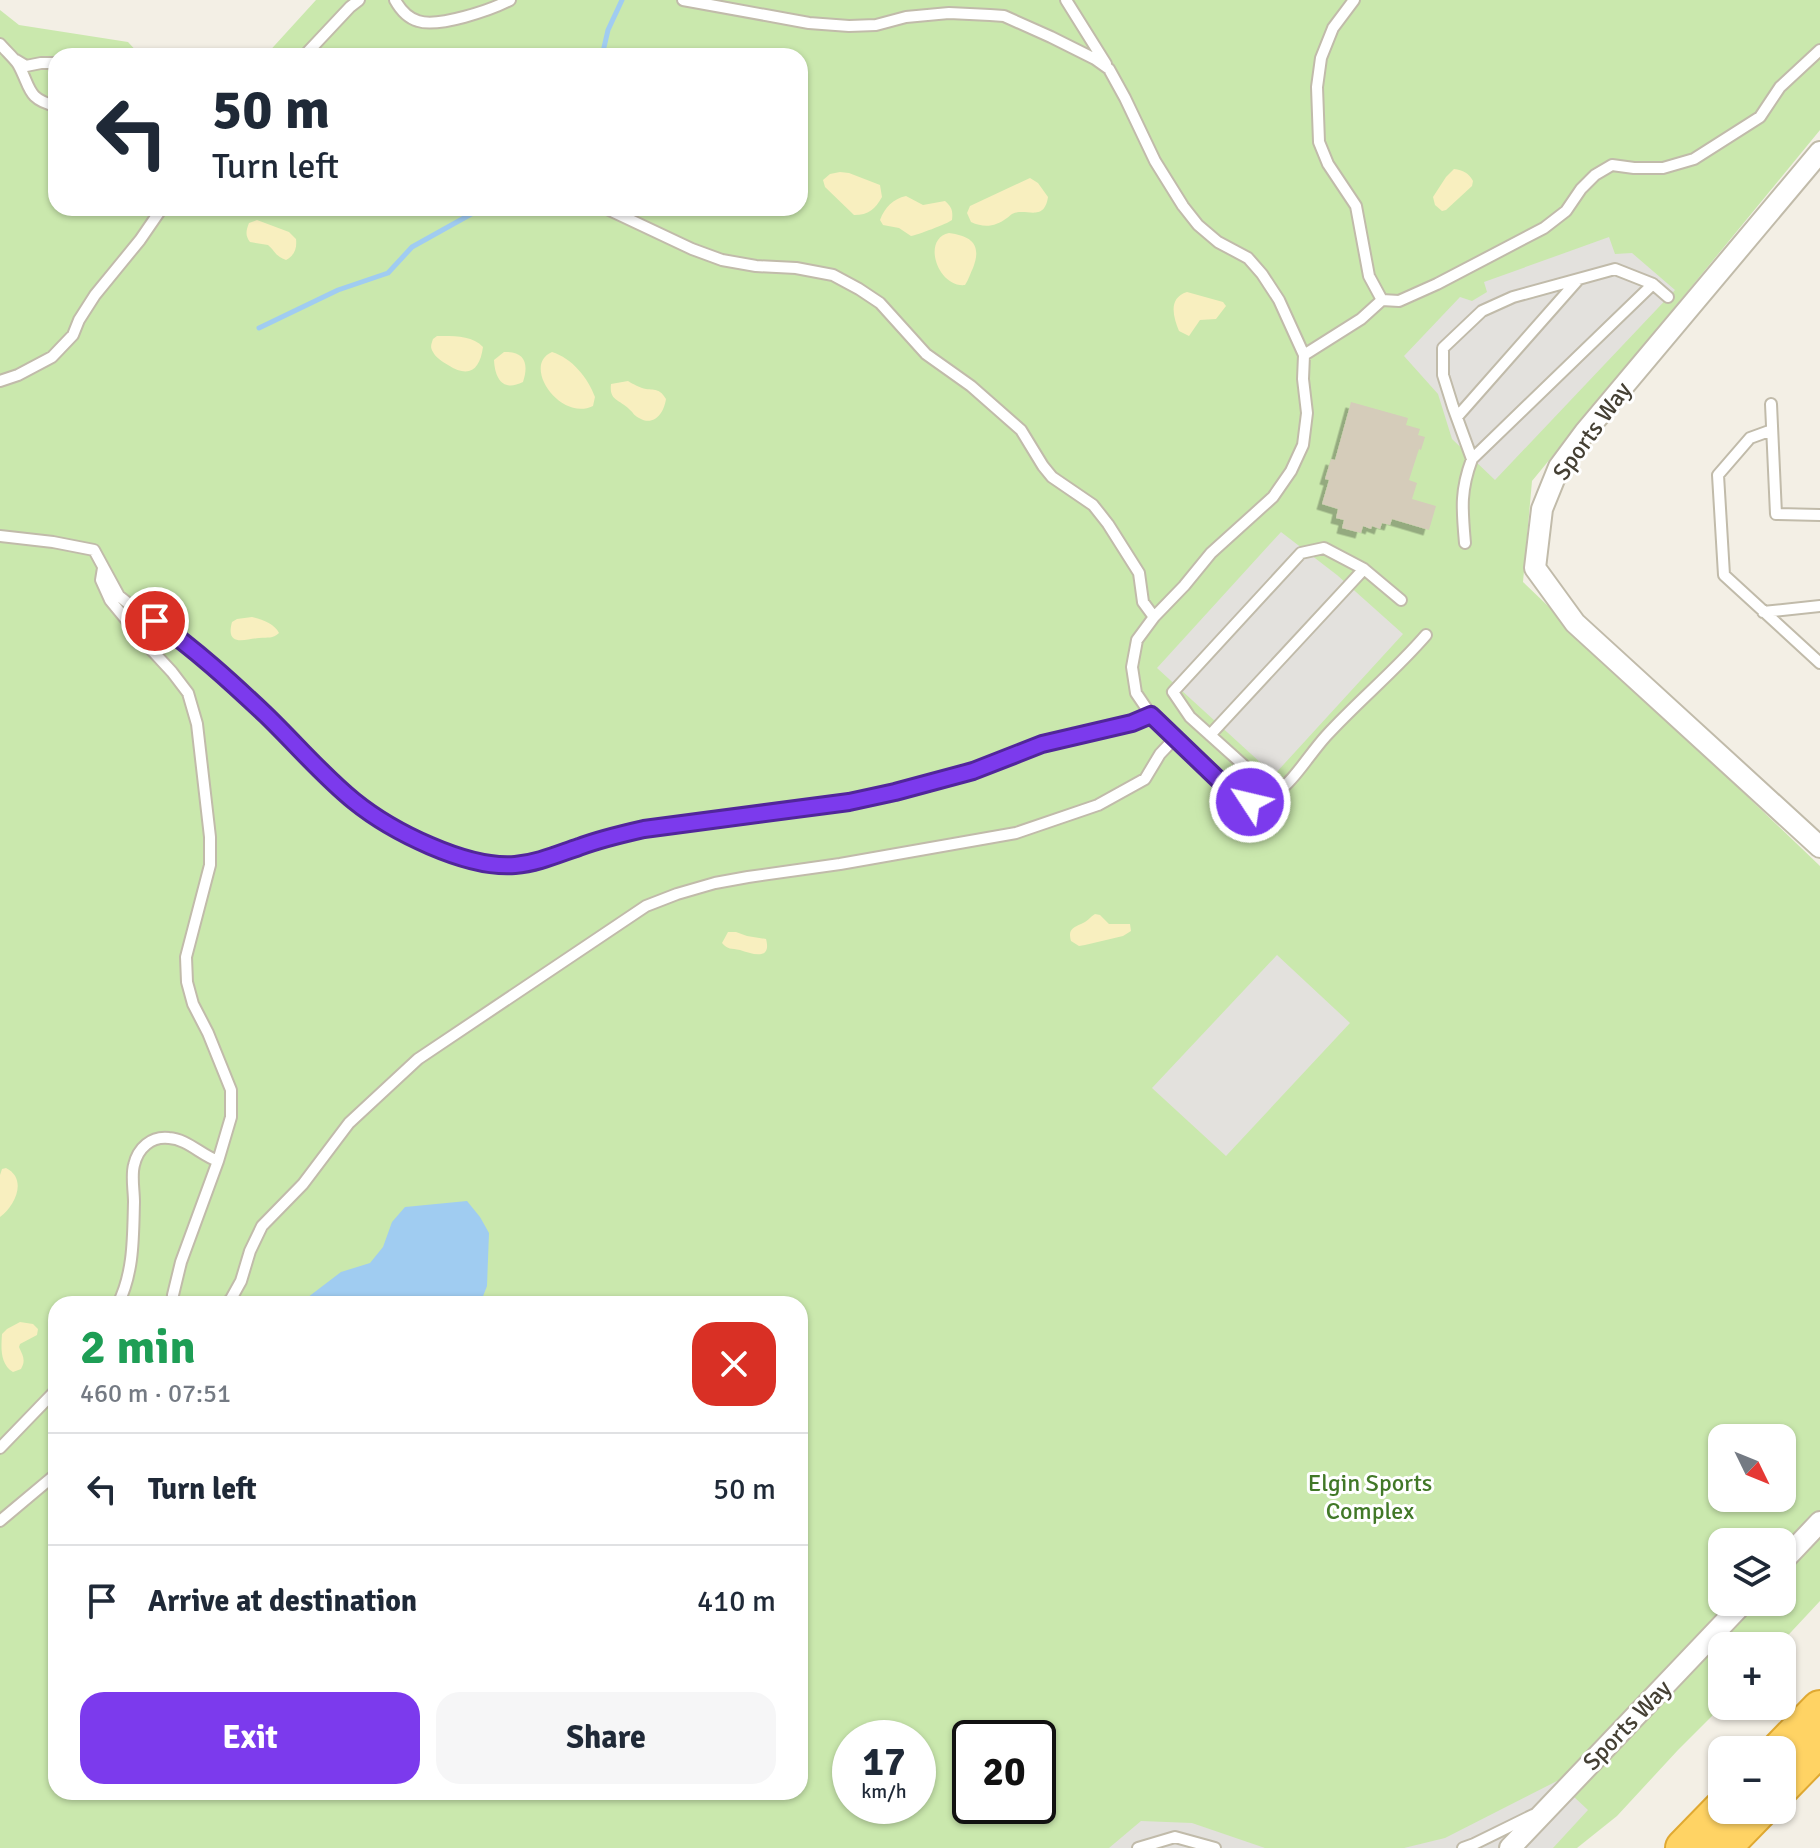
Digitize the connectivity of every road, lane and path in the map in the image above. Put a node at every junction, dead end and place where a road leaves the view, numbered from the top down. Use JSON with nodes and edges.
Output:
{"nodes":[{"id":1,"x":359,"y":0,"type":"edge"},
{"id":2,"x":395,"y":0,"type":"edge"},
{"id":3,"x":510,"y":0,"type":"edge"},
{"id":4,"x":683,"y":0,"type":"edge"},
{"id":5,"x":1066,"y":0,"type":"edge"},
{"id":6,"x":1354,"y":0,"type":"edge"},
{"id":7,"x":0,"y":44,"type":"edge"},
{"id":8,"x":312,"y":48,"type":"edge"},
{"id":9,"x":1820,"y":50,"type":"edge"},
{"id":10,"x":16,"y":60,"type":"junction"},
{"id":11,"x":48,"y":64,"type":"edge"},
{"id":12,"x":1109,"y":69,"type":"junction"},
{"id":13,"x":48,"y":104,"type":"edge"},
{"id":14,"x":1820,"y":152,"type":"edge"},
{"id":15,"x":156,"y":216,"type":"edge"},
{"id":16,"x":622,"y":216,"type":"edge"},
{"id":17,"x":1578,"y":279,"type":"junction"},
{"id":18,"x":1653,"y":284,"type":"junction"},
{"id":19,"x":1668,"y":297,"type":"dead end"},
{"id":20,"x":1382,"y":300,"type":"junction"},
{"id":21,"x":1304,"y":355,"type":"junction"},
{"id":22,"x":0,"y":381,"type":"edge"},
{"id":23,"x":1771,"y":404,"type":"dead end"},
{"id":24,"x":1457,"y":417,"type":"junction"},
{"id":25,"x":1772,"y":430,"type":"junction"},
{"id":26,"x":1472,"y":459,"type":"junction"},
{"id":27,"x":1820,"y":515,"type":"edge"},
{"id":28,"x":0,"y":536,"type":"edge"},
{"id":29,"x":1465,"y":543,"type":"dead end"},
{"id":30,"x":103,"y":568,"type":"junction"},
{"id":31,"x":1364,"y":569,"type":"junction"},
{"id":32,"x":1401,"y":600,"type":"dead end"},
{"id":33,"x":1820,"y":606,"type":"edge"},
{"id":34,"x":1763,"y":612,"type":"junction"},
{"id":35,"x":1154,"y":617,"type":"junction"},
{"id":36,"x":1426,"y":635,"type":"dead end"},
{"id":37,"x":1820,"y":663,"type":"edge"},
{"id":38,"x":1151,"y":715,"type":"junction"},
{"id":39,"x":1210,"y":735,"type":"junction"},
{"id":40,"x":1176,"y":737,"type":"junction"},
{"id":41,"x":1249,"y":770,"type":"dead end"},
{"id":42,"x":1820,"y":847,"type":"edge"},
{"id":43,"x":218,"y":1161,"type":"junction"},
{"id":44,"x":121,"y":1296,"type":"edge"},
{"id":45,"x":173,"y":1296,"type":"edge"},
{"id":46,"x":233,"y":1296,"type":"edge"},
{"id":47,"x":48,"y":1398,"type":"edge"},
{"id":48,"x":0,"y":1448,"type":"edge"},
{"id":49,"x":48,"y":1481,"type":"edge"},
{"id":50,"x":0,"y":1521,"type":"edge"},
{"id":51,"x":1820,"y":1522,"type":"edge"},
{"id":52,"x":1796,"y":1547,"type":"edge"},
{"id":53,"x":1731,"y":1616,"type":"edge"},
{"id":54,"x":1820,"y":1709,"type":"edge"},
{"id":55,"x":1794,"y":1736,"type":"edge"},
{"id":56,"x":1820,"y":1747,"type":"edge"},
{"id":57,"x":1796,"y":1772,"type":"edge"},
{"id":58,"x":1547,"y":1808,"type":"junction"},
{"id":59,"x":1708,"y":1823,"type":"edge"},
{"id":60,"x":1745,"y":1824,"type":"edge"},
{"id":61,"x":1191,"y":1845,"type":"edge"},
{"id":62,"x":1138,"y":1848,"type":"edge"},
{"id":63,"x":1215,"y":1848,"type":"edge"},
{"id":64,"x":1463,"y":1848,"type":"edge"},
{"id":65,"x":1510,"y":1848,"type":"edge"},
{"id":66,"x":1684,"y":1848,"type":"edge"},
{"id":67,"x":1722,"y":1848,"type":"edge"}],
"edges":[{"from":1,"to":8,"type":"lane"},
{"from":2,"to":3,"type":"lane"},
{"from":4,"to":12,"type":"lane"},
{"from":5,"to":12,"type":"lane"},
{"from":6,"to":20,"type":"lane"},
{"from":7,"to":10,"type":"lane"},
{"from":9,"to":20,"type":"lane"},
{"from":10,"to":11,"type":"lane"},
{"from":10,"to":13,"type":"lane"},
{"from":12,"to":21,"type":"lane"},
{"from":14,"to":42,"type":"street","name":"Sports Way"},
{"from":15,"to":22,"type":"lane"},
{"from":16,"to":35,"type":"lane"},
{"from":17,"to":18,"type":"lane"},
{"from":17,"to":24,"type":"lane"},
{"from":17,"to":24,"type":"lane"},
{"from":18,"to":19,"type":"lane"},
{"from":18,"to":26,"type":"lane"},
{"from":20,"to":21,"type":"lane"},
{"from":21,"to":35,"type":"lane"},
{"from":23,"to":25,"type":"lane"},
{"from":24,"to":26,"type":"lane"},
{"from":25,"to":27,"type":"lane"},
{"from":25,"to":34,"type":"lane"},
{"from":26,"to":29,"type":"lane"},
{"from":28,"to":30,"type":"lane"},
{"from":30,"to":38,"type":"lane"},
{"from":30,"to":43,"type":"lane"},
{"from":31,"to":32,"type":"lane"},
{"from":31,"to":39,"type":"lane"},
{"from":31,"to":39,"type":"lane"},
{"from":33,"to":34,"type":"lane"},
{"from":34,"to":37,"type":"lane"},
{"from":35,"to":38,"type":"lane"},
{"from":36,"to":40,"type":"lane"},
{"from":38,"to":40,"type":"lane"},
{"from":39,"to":41,"type":"lane"},
{"from":40,"to":46,"type":"lane"},
{"from":43,"to":44,"type":"lane"},
{"from":43,"to":45,"type":"lane"},
{"from":47,"to":48,"type":"lane"},
{"from":49,"to":50,"type":"lane"},
{"from":51,"to":52,"type":"street"},
{"from":53,"to":58,"type":"street","name":"Sports Way"},
{"from":54,"to":55,"type":"highway"},
{"from":56,"to":57,"type":"highway"},
{"from":58,"to":64,"type":"lane"},
{"from":58,"to":65,"type":"street","name":"Sports Way"},
{"from":59,"to":66,"type":"highway"},
{"from":60,"to":67,"type":"highway"},
{"from":61,"to":62,"type":"lane"},
{"from":61,"to":63,"type":"lane"}]}
